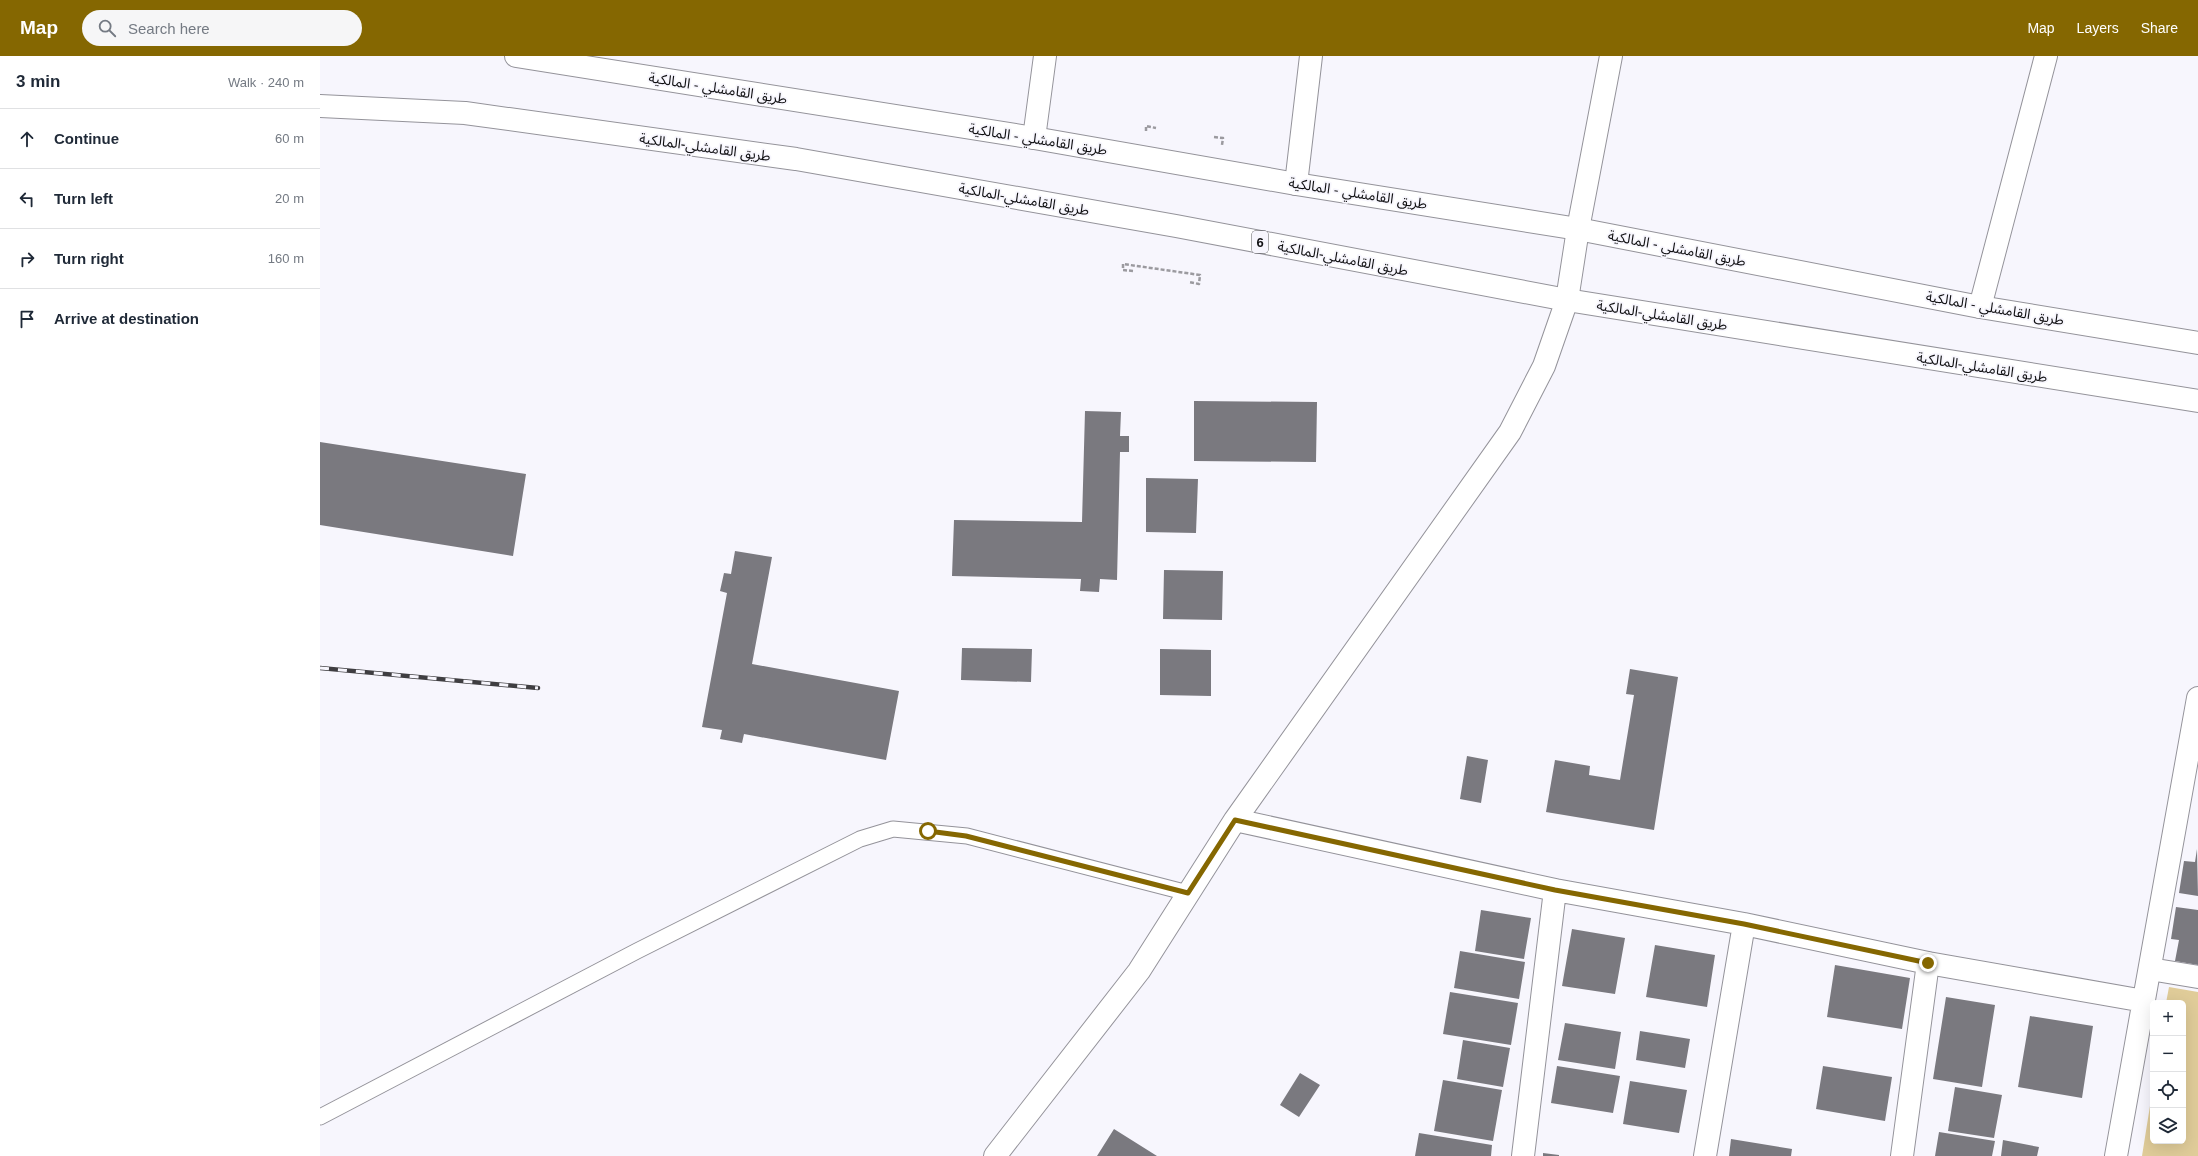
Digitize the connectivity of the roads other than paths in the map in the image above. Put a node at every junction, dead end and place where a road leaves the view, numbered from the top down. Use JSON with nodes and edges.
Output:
{"nodes":[{"id":1,"x":516,"y":56,"type":"edge"},
{"id":2,"x":1045,"y":56,"type":"edge"},
{"id":3,"x":1311,"y":56,"type":"edge"},
{"id":4,"x":1611,"y":56,"type":"edge"},
{"id":5,"x":2046,"y":56,"type":"edge"},
{"id":6,"x":320,"y":106,"type":"edge"},
{"id":7,"x":1034,"y":138,"type":"junction"},
{"id":8,"x":1296,"y":184,"type":"junction"},
{"id":9,"x":1578,"y":229,"type":"junction"},
{"id":10,"x":1567,"y":300,"type":"junction"},
{"id":11,"x":1980,"y":307,"type":"junction"},
{"id":12,"x":2198,"y":343,"type":"edge"},
{"id":13,"x":2198,"y":402,"type":"edge"},
{"id":14,"x":2198,"y":698,"type":"edge"},
{"id":15,"x":2189,"y":803,"type":"edge"},
{"id":16,"x":1235,"y":820,"type":"junction"},
{"id":17,"x":1555,"y":890,"type":"junction"},
{"id":18,"x":1188,"y":893,"type":"junction"},
{"id":19,"x":1744,"y":924,"type":"junction"},
{"id":20,"x":1928,"y":963,"type":"junction"},
{"id":21,"x":2150,"y":969,"type":"junction"},
{"id":22,"x":2198,"y":977,"type":"edge"},
{"id":23,"x":2144,"y":1001,"type":"junction"},
{"id":24,"x":320,"y":1117,"type":"edge"},
{"id":25,"x":995,"y":1156,"type":"edge"},
{"id":26,"x":1523,"y":1156,"type":"edge"},
{"id":27,"x":1705,"y":1156,"type":"edge"},
{"id":28,"x":1902,"y":1156,"type":"edge"},
{"id":29,"x":2116,"y":1156,"type":"edge"}],
"edges":[{"from":1,"to":7,"type":"main road","name":"طريق القامشلي - المالكية"},
{"from":2,"to":7,"type":"main road"},
{"from":3,"to":8,"type":"main road"},
{"from":4,"to":9,"type":"main road"},
{"from":5,"to":11,"type":"main road"},
{"from":6,"to":10,"type":"main road","name":"طريق القامشلي-المالكية","number":"6"},
{"from":7,"to":8,"type":"main road","name":"طريق القامشلي - المالكية"},
{"from":8,"to":9,"type":"main road","name":"طريق القامشلي - المالكية"},
{"from":9,"to":10,"type":"main road"},
{"from":9,"to":11,"type":"main road","name":"طريق القامشلي - المالكية"},
{"from":10,"to":13,"type":"main road","name":"طريق القامشلي-المالكية","number":"6"},
{"from":10,"to":16,"type":"main road"},
{"from":11,"to":12,"type":"main road","name":"طريق القامشلي - المالكية"},
{"from":14,"to":15,"type":"main road"},
{"from":15,"to":21,"type":"main road"},
{"from":16,"to":17,"type":"main road"},
{"from":16,"to":18,"type":"main road"},
{"from":17,"to":19,"type":"main road"},
{"from":17,"to":26,"type":"main road"},
{"from":18,"to":24,"type":"lane"},
{"from":18,"to":25,"type":"main road"},
{"from":19,"to":20,"type":"main road"},
{"from":19,"to":27,"type":"main road"},
{"from":20,"to":23,"type":"main road"},
{"from":20,"to":28,"type":"main road"},
{"from":21,"to":22,"type":"main road"},
{"from":21,"to":23,"type":"main road"},
{"from":23,"to":29,"type":"main road"}]}
